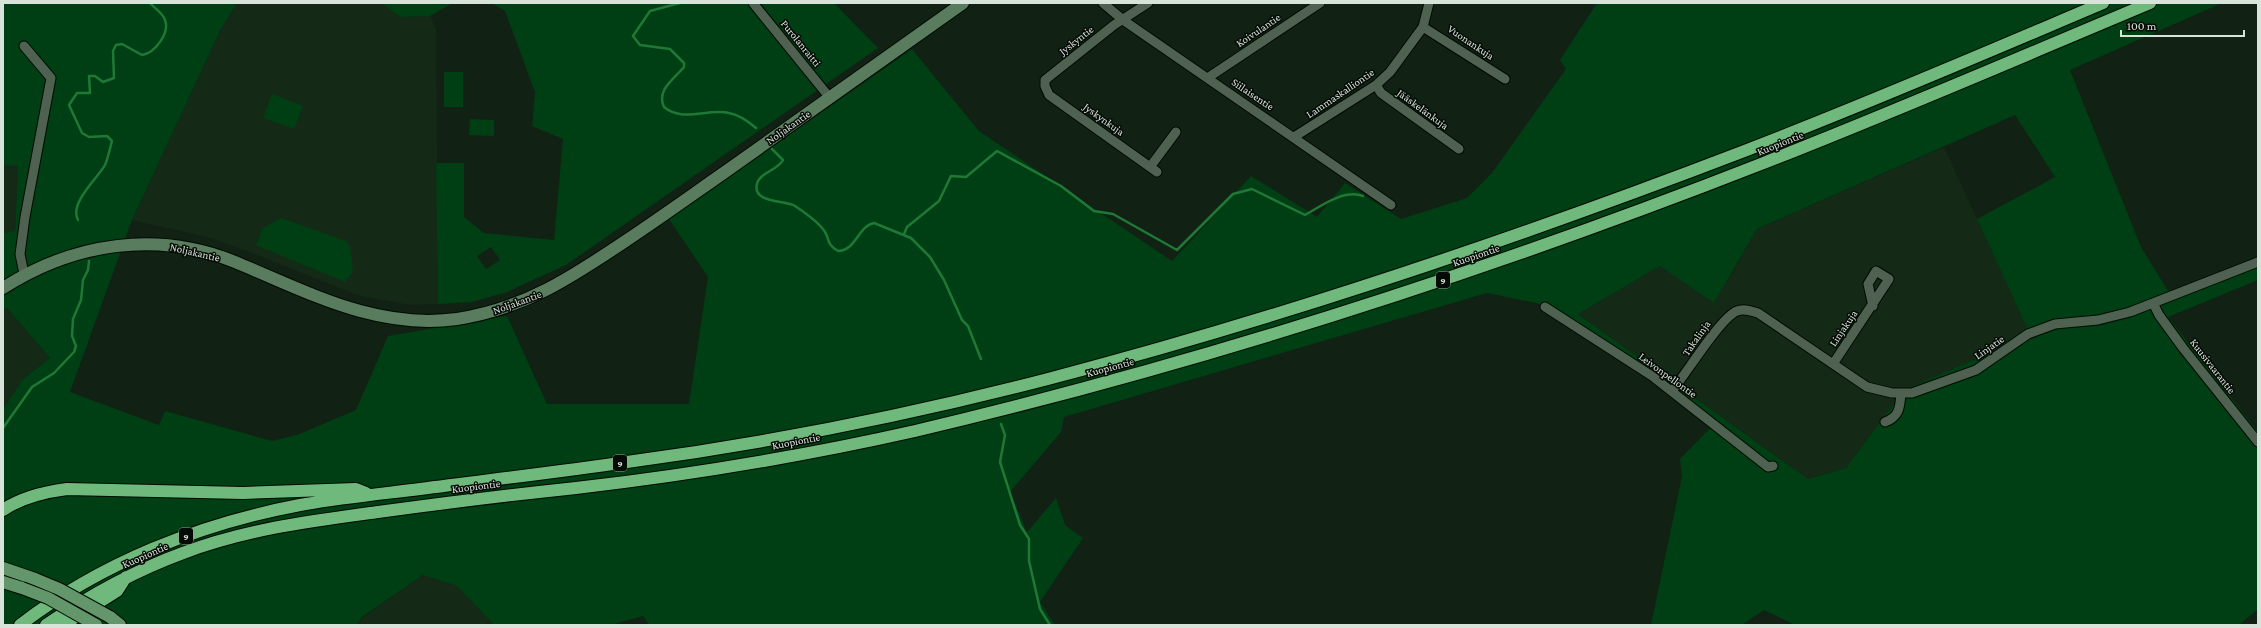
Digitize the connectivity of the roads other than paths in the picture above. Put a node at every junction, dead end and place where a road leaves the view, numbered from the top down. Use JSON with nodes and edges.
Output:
{"nodes":[{"id":1,"x":753,"y":3,"type":"edge"},
{"id":2,"x":962,"y":3,"type":"edge"},
{"id":3,"x":1103,"y":3,"type":"edge"},
{"id":4,"x":1148,"y":3,"type":"edge"},
{"id":5,"x":1320,"y":3,"type":"edge"},
{"id":6,"x":1429,"y":3,"type":"edge"},
{"id":7,"x":2103,"y":3,"type":"edge"},
{"id":8,"x":2150,"y":3,"type":"edge"},
{"id":9,"x":1123,"y":20,"type":"junction"},
{"id":10,"x":1423,"y":26,"type":"junction"},
{"id":11,"x":24,"y":46,"type":"dead end"},
{"id":12,"x":1209,"y":78,"type":"junction"},
{"id":13,"x":1505,"y":79,"type":"dead end"},
{"id":14,"x":1045,"y":80,"type":"joint"},
{"id":15,"x":1376,"y":85,"type":"junction"},
{"id":16,"x":830,"y":98,"type":"junction"},
{"id":17,"x":1176,"y":132,"type":"dead end"},
{"id":18,"x":1294,"y":137,"type":"junction"},
{"id":19,"x":1458,"y":149,"type":"dead end"},
{"id":20,"x":1391,"y":205,"type":"dead end"},
{"id":21,"x":2258,"y":262,"type":"edge"},
{"id":22,"x":24,"y":274,"type":"junction"},
{"id":23,"x":3,"y":288,"type":"edge"},
{"id":24,"x":2153,"y":303,"type":"junction"},
{"id":25,"x":1873,"y":306,"type":"dead end"},
{"id":26,"x":1545,"y":307,"type":"dead end"},
{"id":27,"x":1747,"y":310,"type":"joint"},
{"id":28,"x":1833,"y":364,"type":"junction"},
{"id":29,"x":1672,"y":391,"type":"junction"},
{"id":30,"x":1901,"y":394,"type":"junction"},
{"id":31,"x":1884,"y":422,"type":"dead end"},
{"id":32,"x":2258,"y":442,"type":"edge"},
{"id":33,"x":1773,"y":466,"type":"dead end"},
{"id":34,"x":371,"y":495,"type":"junction"},
{"id":35,"x":3,"y":510,"type":"edge"},
{"id":36,"x":3,"y":568,"type":"edge"},
{"id":37,"x":127,"y":576,"type":"junction"},
{"id":38,"x":3,"y":582,"type":"edge"},
{"id":39,"x":20,"y":625,"type":"edge"},
{"id":40,"x":46,"y":625,"type":"edge"},
{"id":41,"x":63,"y":625,"type":"edge"},
{"id":42,"x":96,"y":625,"type":"edge"},
{"id":43,"x":120,"y":625,"type":"edge"}],
"edges":[{"from":1,"to":16,"type":"street","name":"Purolanraitti"},
{"from":2,"to":16,"type":"main road","name":"Noljakantie"},
{"from":3,"to":9,"type":"street","name":"Siilaisentie"},
{"from":4,"to":9,"type":"street"},
{"from":5,"to":12,"type":"street","name":"Koivulantie"},
{"from":6,"to":10,"type":"street","name":"Lammaskalliontie"},
{"from":7,"to":34,"type":"highway","name":"Kuopiontie","number":"9"},
{"from":8,"to":37,"type":"highway","name":"Kuopiontie","number":"9"},
{"from":9,"to":12,"type":"street","name":"Siilaisentie"},
{"from":9,"to":14,"type":"street","name":"Jyskyntie"},
{"from":10,"to":13,"type":"street","name":"Vuonankuja"},
{"from":10,"to":15,"type":"street","name":"Lammaskalliontie"},
{"from":11,"to":22,"type":"street"},
{"from":12,"to":18,"type":"street","name":"Siilaisentie"},
{"from":14,"to":17,"type":"street","name":"Jyskynkuja"},
{"from":15,"to":18,"type":"street","name":"Lammaskalliontie"},
{"from":15,"to":19,"type":"street","name":"Jääskelänkuja"},
{"from":16,"to":22,"type":"main road","name":"Noljakantie"},
{"from":18,"to":20,"type":"street","name":"Siilaisentie"},
{"from":21,"to":24,"type":"street","name":"Linjatie"},
{"from":22,"to":23,"type":"main road","name":"Noljakantie"},
{"from":24,"to":30,"type":"street","name":"Linjatie"},
{"from":24,"to":32,"type":"street","name":"Kuusivaarantie"},
{"from":25,"to":28,"type":"street","name":"Linjakuja"},
{"from":26,"to":29,"type":"street","name":"Leivonpellontie"},
{"from":27,"to":28,"type":"street","name":"Linjatie"},
{"from":27,"to":29,"type":"street","name":"Takalinja"},
{"from":28,"to":30,"type":"street","name":"Linjatie"},
{"from":29,"to":33,"type":"street","name":"Leivonpellontie"},
{"from":30,"to":31,"type":"street"},
{"from":34,"to":35,"type":"highway"},
{"from":34,"to":39,"type":"highway","name":"Kuopiontie","number":"9"},
{"from":36,"to":43,"type":"main road","bridge":true},
{"from":37,"to":40,"type":"highway","name":"Kuopiontie","number":"9"},
{"from":37,"to":41,"type":"highway"},
{"from":38,"to":42,"type":"main road","bridge":true}]}
